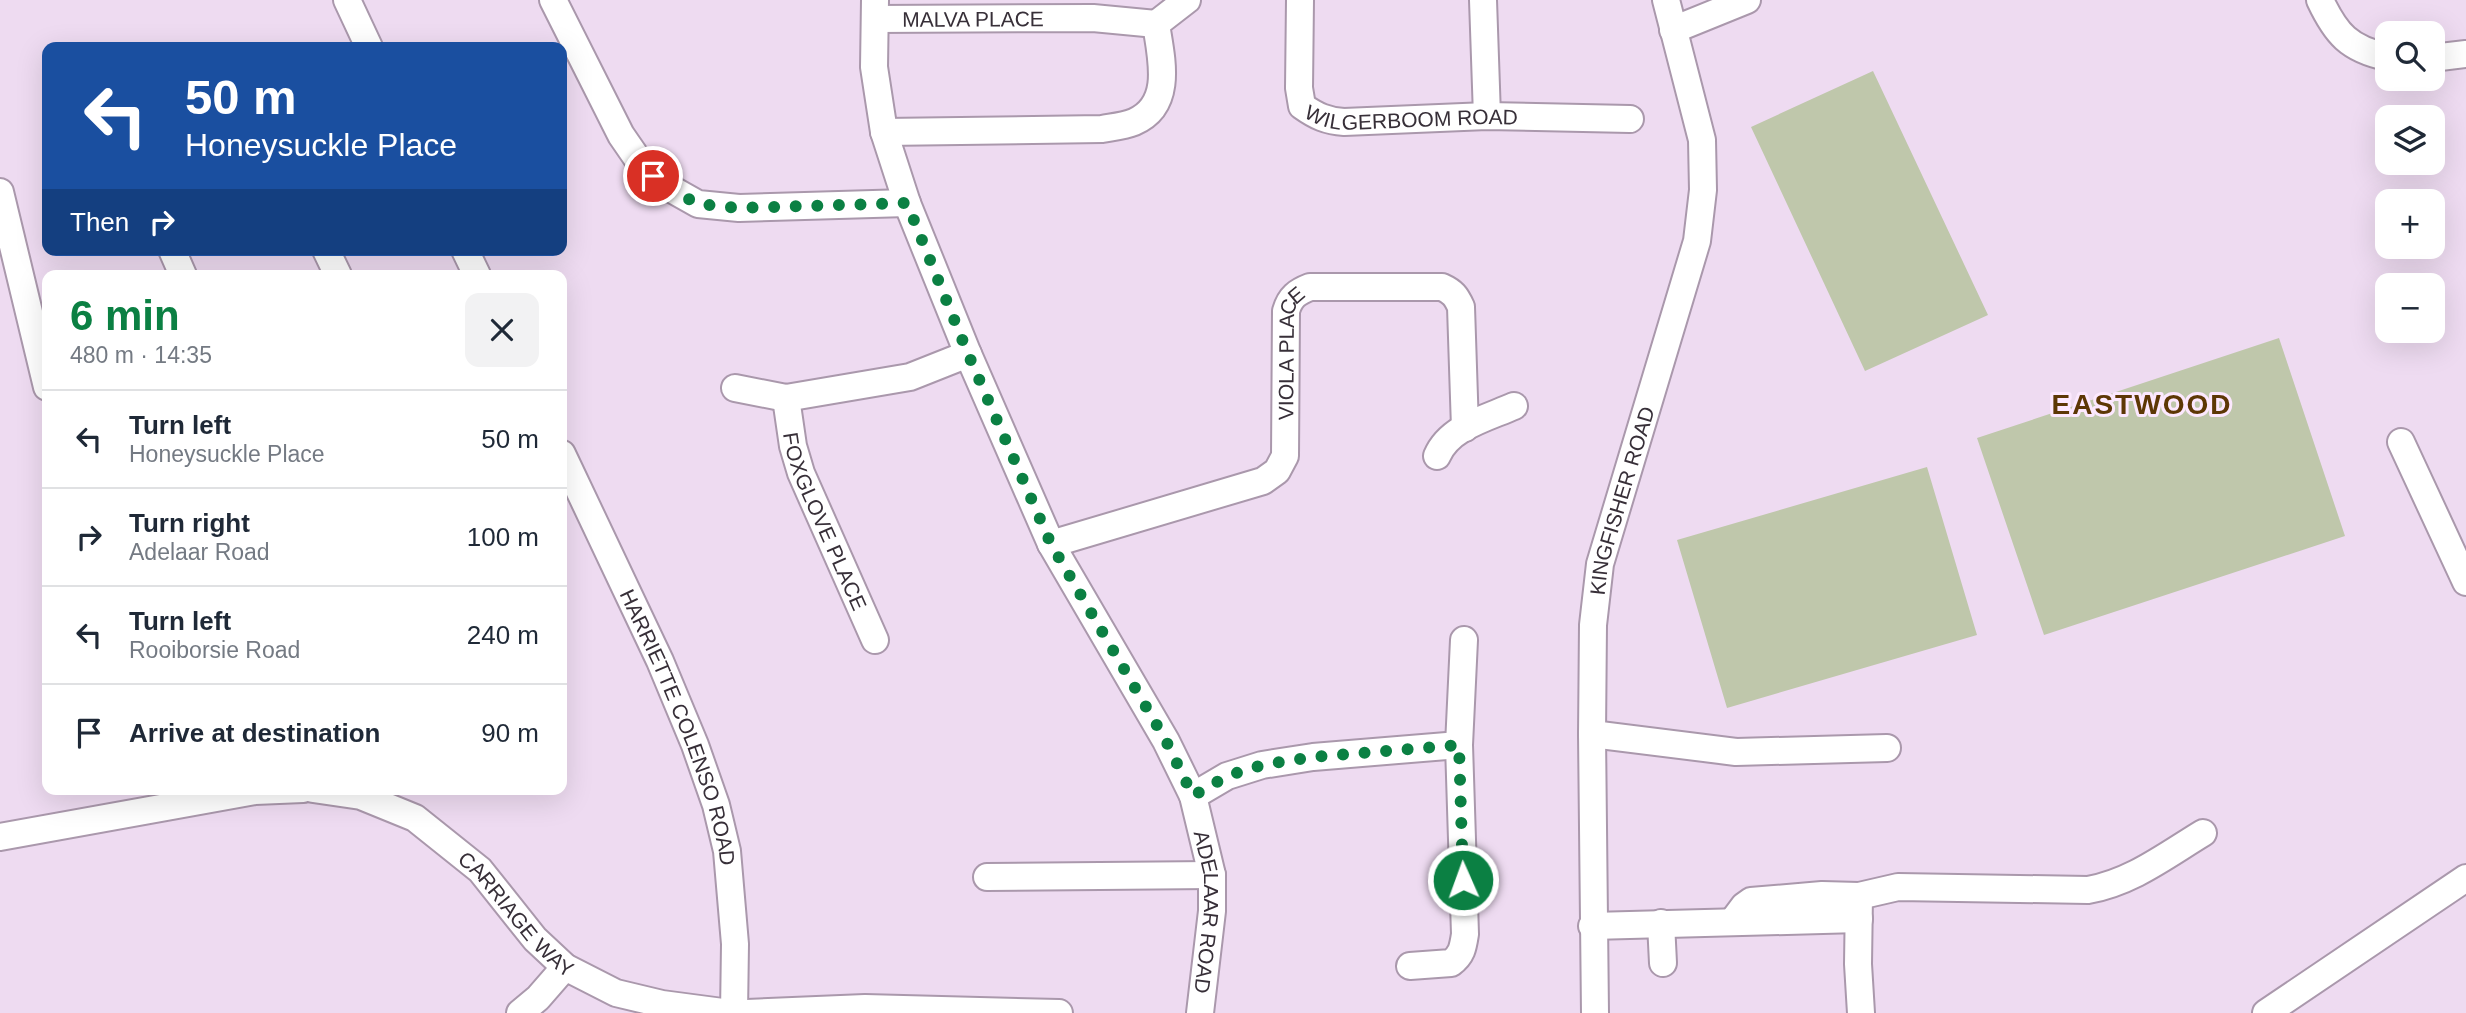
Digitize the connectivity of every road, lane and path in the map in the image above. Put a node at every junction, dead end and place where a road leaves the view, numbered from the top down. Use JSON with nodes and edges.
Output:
{"nodes":[{"id":1,"x":347,"y":0,"type":"edge"},
{"id":2,"x":553,"y":0,"type":"edge"},
{"id":3,"x":1186,"y":0,"type":"edge"},
{"id":4,"x":1300,"y":0,"type":"edge"},
{"id":5,"x":1483,"y":0,"type":"edge"},
{"id":6,"x":1666,"y":0,"type":"edge"},
{"id":7,"x":1747,"y":0,"type":"edge"},
{"id":8,"x":2320,"y":0,"type":"edge"},
{"id":9,"x":875,"y":9,"type":"edge"},
{"id":10,"x":1156,"y":24,"type":"junction"},
{"id":11,"x":1673,"y":30,"type":"junction"},
{"id":12,"x":367,"y":42,"type":"edge"},
{"id":13,"x":2375,"y":54,"type":"edge"},
{"id":14,"x":2466,"y":54,"type":"edge"},
{"id":15,"x":2445,"y":56,"type":"edge"},
{"id":16,"x":1487,"y":116,"type":"junction"},
{"id":17,"x":1630,"y":118,"type":"dead end"},
{"id":18,"x":884,"y":132,"type":"junction"},
{"id":19,"x":0,"y":192,"type":"edge"},
{"id":20,"x":907,"y":203,"type":"junction"},
{"id":21,"x":968,"y":354,"type":"junction"},
{"id":22,"x":42,"y":366,"type":"edge"},
{"id":23,"x":735,"y":388,"type":"dead end"},
{"id":24,"x":786,"y":398,"type":"junction"},
{"id":25,"x":1514,"y":406,"type":"dead end"},
{"id":26,"x":1465,"y":428,"type":"junction"},
{"id":27,"x":2401,"y":442,"type":"dead end"},
{"id":28,"x":1437,"y":456,"type":"dead end"},
{"id":29,"x":567,"y":465,"type":"edge"},
{"id":30,"x":1051,"y":544,"type":"junction"},
{"id":31,"x":2466,"y":582,"type":"edge"},
{"id":32,"x":875,"y":640,"type":"dead end"},
{"id":33,"x":1464,"y":640,"type":"dead end"},
{"id":34,"x":1591,"y":734,"type":"junction"},
{"id":35,"x":1459,"y":745,"type":"junction"},
{"id":36,"x":1887,"y":748,"type":"dead end"},
{"id":37,"x":204,"y":795,"type":"edge"},
{"id":38,"x":354,"y":795,"type":"edge"},
{"id":39,"x":1193,"y":796,"type":"junction"},
{"id":40,"x":128,"y":801,"type":"edge"},
{"id":41,"x":2203,"y":833,"type":"dead end"},
{"id":42,"x":0,"y":837,"type":"edge"},
{"id":43,"x":1212,"y":875,"type":"junction"},
{"id":44,"x":987,"y":877,"type":"dead end"},
{"id":45,"x":2466,"y":878,"type":"edge"},
{"id":46,"x":1859,"y":908,"type":"junction"},
{"id":47,"x":1661,"y":923,"type":"junction"},
{"id":48,"x":1592,"y":926,"type":"junction"},
{"id":49,"x":1663,"y":963,"type":"dead end"},
{"id":50,"x":1410,"y":966,"type":"dead end"},
{"id":51,"x":565,"y":967,"type":"junction"},
{"id":52,"x":520,"y":1013,"type":"edge"},
{"id":53,"x":732,"y":1013,"type":"edge"},
{"id":54,"x":747,"y":1013,"type":"edge"},
{"id":55,"x":1059,"y":1013,"type":"edge"},
{"id":56,"x":1200,"y":1013,"type":"edge"},
{"id":57,"x":1595,"y":1013,"type":"edge"},
{"id":58,"x":1861,"y":1013,"type":"edge"},
{"id":59,"x":2266,"y":1013,"type":"edge"}],
"edges":[{"from":1,"to":12,"type":"street"},
{"from":2,"to":20,"type":"street"},
{"from":3,"to":10,"type":"street"},
{"from":4,"to":16,"type":"street","name":"WILGERBOOM ROAD"},
{"from":5,"to":16,"type":"street"},
{"from":6,"to":11,"type":"street","name":"KINGFISHER ROAD"},
{"from":7,"to":11,"type":"street"},
{"from":8,"to":13,"type":"street"},
{"from":9,"to":10,"type":"street","name":"MALVA PLACE"},
{"from":9,"to":18,"type":"street","name":"ADELAAR ROAD"},
{"from":10,"to":18,"type":"street"},
{"from":11,"to":34,"type":"street","name":"KINGFISHER ROAD"},
{"from":14,"to":15,"type":"street"},
{"from":16,"to":17,"type":"street","name":"WILGERBOOM ROAD"},
{"from":18,"to":20,"type":"street","name":"ADELAAR ROAD"},
{"from":19,"to":22,"type":"street"},
{"from":20,"to":21,"type":"street","name":"ADELAAR ROAD"},
{"from":21,"to":24,"type":"street","name":"FOXGLOVE PLACE"},
{"from":21,"to":30,"type":"street","name":"ADELAAR ROAD"},
{"from":23,"to":24,"type":"street","name":"FOXGLOVE PLACE"},
{"from":24,"to":32,"type":"street","name":"FOXGLOVE PLACE"},
{"from":25,"to":26,"type":"street"},
{"from":26,"to":28,"type":"street"},
{"from":26,"to":30,"type":"street","name":"VIOLA PLACE"},
{"from":27,"to":31,"type":"street"},
{"from":29,"to":53,"type":"street","name":"HARRIETTE COLENSO ROAD"},
{"from":30,"to":39,"type":"street","name":"ADELAAR ROAD"},
{"from":33,"to":35,"type":"street"},
{"from":34,"to":36,"type":"street"},
{"from":34,"to":48,"type":"street","name":"KINGFISHER ROAD"},
{"from":35,"to":39,"type":"street"},
{"from":35,"to":50,"type":"street"},
{"from":37,"to":40,"type":"street"},
{"from":38,"to":51,"type":"street","name":"CARRIAGE WAY"},
{"from":39,"to":43,"type":"street","name":"ADELAAR ROAD"},
{"from":40,"to":42,"type":"street"},
{"from":41,"to":46,"type":"street"},
{"from":43,"to":44,"type":"street"},
{"from":43,"to":56,"type":"street","name":"ADELAAR ROAD"},
{"from":45,"to":59,"type":"street"},
{"from":46,"to":47,"type":"street"},
{"from":46,"to":58,"type":"street"},
{"from":47,"to":48,"type":"street"},
{"from":47,"to":49,"type":"street"},
{"from":48,"to":57,"type":"street","name":"KINGFISHER ROAD"},
{"from":51,"to":52,"type":"street"},
{"from":51,"to":53,"type":"street","name":"CARRIAGE WAY"},
{"from":54,"to":55,"type":"street"}]}
